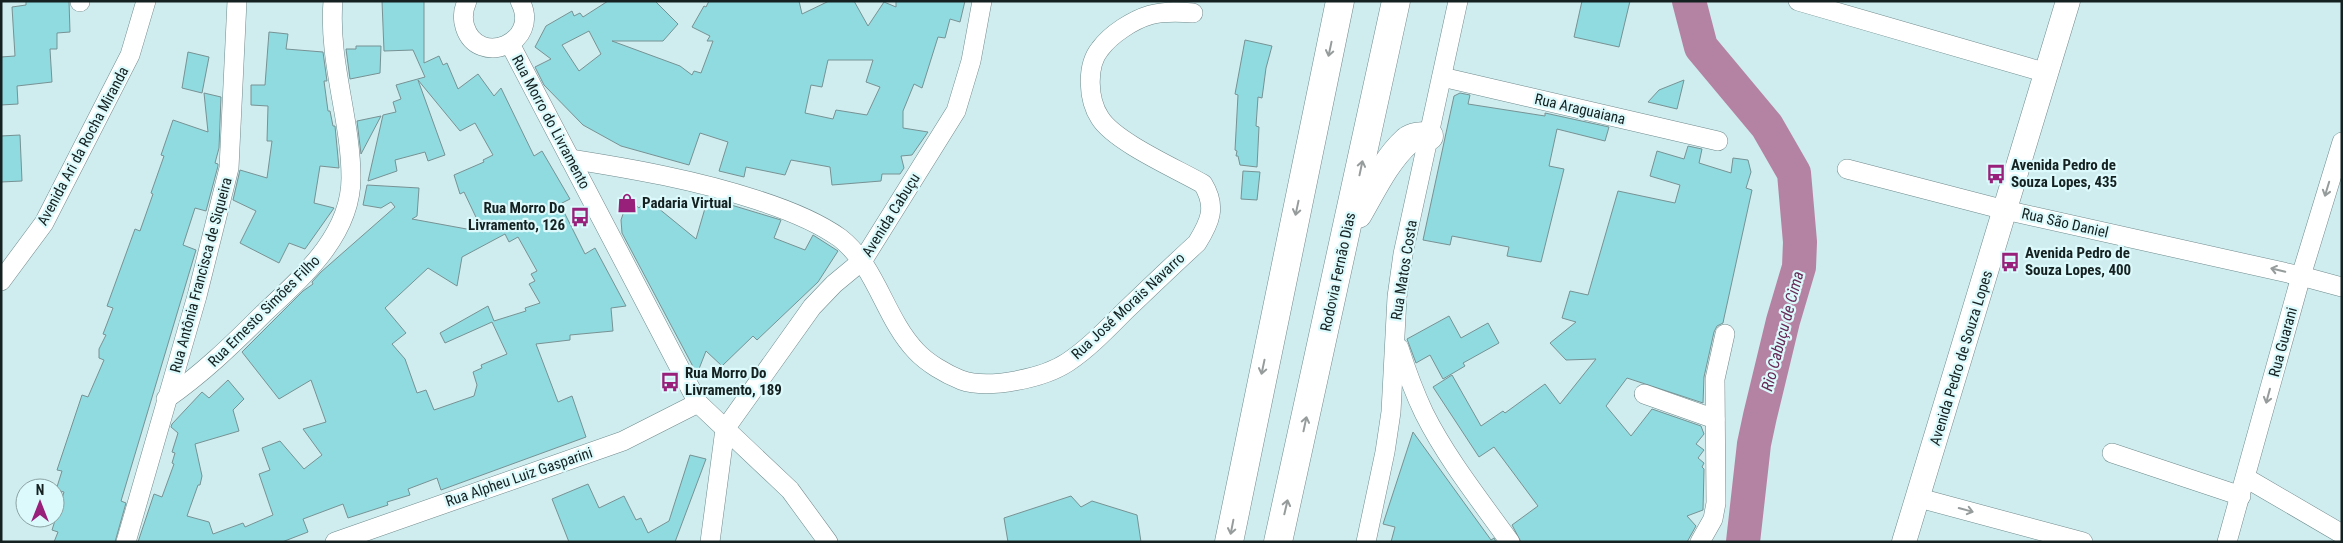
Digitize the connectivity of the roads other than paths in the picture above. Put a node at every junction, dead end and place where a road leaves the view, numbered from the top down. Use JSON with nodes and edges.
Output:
{"nodes":[{"id":1,"x":146,"y":1,"type":"edge"},
{"id":2,"x":237,"y":1,"type":"edge"},
{"id":3,"x":333,"y":1,"type":"edge"},
{"id":4,"x":467,"y":1,"type":"edge"},
{"id":5,"x":520,"y":1,"type":"edge"},
{"id":6,"x":982,"y":1,"type":"edge"},
{"id":7,"x":1340,"y":1,"type":"edge"},
{"id":8,"x":1396,"y":1,"type":"edge"},
{"id":9,"x":1458,"y":1,"type":"edge"},
{"id":10,"x":1798,"y":1,"type":"edge"},
{"id":11,"x":2068,"y":1,"type":"edge"},
{"id":12,"x":1192,"y":13,"type":"dead end"},
{"id":13,"x":510,"y":44,"type":"junction"},
{"id":14,"x":2047,"y":73,"type":"junction"},
{"id":15,"x":1442,"y":77,"type":"junction"},
{"id":16,"x":1430,"y":136,"type":"junction"},
{"id":17,"x":1718,"y":141,"type":"dead end"},
{"id":18,"x":2342,"y":142,"type":"edge"},
{"id":19,"x":570,"y":159,"type":"junction"},
{"id":20,"x":1847,"y":169,"type":"dead end"},
{"id":21,"x":2005,"y":210,"type":"junction"},
{"id":22,"x":1347,"y":233,"type":"junction"},
{"id":23,"x":863,"y":260,"type":"junction"},
{"id":24,"x":2301,"y":276,"type":"junction"},
{"id":25,"x":1,"y":281,"type":"edge"},
{"id":26,"x":2342,"y":287,"type":"edge"},
{"id":27,"x":1725,"y":334,"type":"dead end"},
{"id":28,"x":1395,"y":335,"type":"junction"},
{"id":29,"x":1644,"y":394,"type":"dead end"},
{"id":30,"x":166,"y":399,"type":"junction"},
{"id":31,"x":698,"y":403,"type":"junction"},
{"id":32,"x":1715,"y":419,"type":"junction"},
{"id":33,"x":725,"y":429,"type":"junction"},
{"id":34,"x":2112,"y":453,"type":"dead end"},
{"id":35,"x":2244,"y":487,"type":"junction"},
{"id":36,"x":1919,"y":498,"type":"junction"},
{"id":37,"x":2342,"y":534,"type":"edge"},
{"id":38,"x":1906,"y":540,"type":"edge"},
{"id":39,"x":126,"y":542,"type":"edge"},
{"id":40,"x":335,"y":542,"type":"edge"},
{"id":41,"x":710,"y":542,"type":"edge"},
{"id":42,"x":828,"y":542,"type":"edge"},
{"id":43,"x":1229,"y":542,"type":"edge"},
{"id":44,"x":1278,"y":542,"type":"edge"},
{"id":45,"x":1366,"y":542,"type":"edge"},
{"id":46,"x":1510,"y":542,"type":"edge"},
{"id":47,"x":1700,"y":542,"type":"edge"},
{"id":48,"x":2084,"y":542,"type":"edge"},
{"id":49,"x":2227,"y":542,"type":"edge"}],
"edges":[{"from":1,"to":25,"type":"street","name":"Avenida Ari da Rocha Miranda"},
{"from":2,"to":30,"type":"street","name":"Rua Antônia Francisca de Siqueira"},
{"from":3,"to":30,"type":"street","name":"Rua Ernesto Simões Filho"},
{"from":4,"to":13,"type":"street"},
{"from":5,"to":13,"type":"street"},
{"from":6,"to":23,"type":"street","name":"Avenida Cabuçu"},
{"from":7,"to":43,"type":"highway","one_way":true},
{"from":22,"to":8,"type":"highway","name":"Rodovia Fernão Dias","one_way":true},
{"from":9,"to":15,"type":"street","name":"Rua Matos Costa"},
{"from":10,"to":14,"type":"street"},
{"from":11,"to":14,"type":"main road","name":"Avenida Pedro de Souza Lopes"},
{"from":12,"to":23,"type":"street","name":"Rua José Morais Navarro"},
{"from":13,"to":19,"type":"street","name":"Rua Morro do Livramento"},
{"from":14,"to":21,"type":"main road","name":"Avenida Pedro de Souza Lopes"},
{"from":15,"to":16,"type":"street","name":"Rua Matos Costa"},
{"from":15,"to":17,"type":"street","name":"Rua Araguaiana"},
{"from":16,"to":22,"type":"highway"},
{"from":16,"to":28,"type":"street","name":"Rua Matos Costa"},
{"from":18,"to":24,"type":"street","name":"Rua Guarani","one_way":true},
{"from":19,"to":23,"type":"street","name":"Rua José Morais Navarro"},
{"from":19,"to":31,"type":"street","name":"Rua Morro do Livramento"},
{"from":20,"to":21,"type":"street","name":"Rua São Daniel"},
{"from":24,"to":21,"type":"street","name":"Rua São Daniel","one_way":true},
{"from":21,"to":36,"type":"main road","name":"Avenida Pedro de Souza Lopes"},
{"from":44,"to":22,"type":"highway","name":"Rodovia Fernão Dias","one_way":true},
{"from":23,"to":33,"type":"street","name":"Avenida Cabuçu"},
{"from":24,"to":26,"type":"street","name":"Rua São Daniel"},
{"from":24,"to":35,"type":"street","name":"Rua Guarani","one_way":true},
{"from":27,"to":32,"type":"street"},
{"from":28,"to":45,"type":"street","name":"Rua Matos Costa"},
{"from":28,"to":46,"type":"street"},
{"from":29,"to":32,"type":"street"},
{"from":30,"to":39,"type":"street","name":"Rua Antônia Francisca de Siqueira"},
{"from":31,"to":33,"type":"street","name":"Rua Morro do Livramento"},
{"from":31,"to":40,"type":"street","name":"Rua Alpheu Luiz Gasparini"},
{"from":32,"to":47,"type":"street"},
{"from":33,"to":41,"type":"street","name":"Avenida Cabuçu"},
{"from":33,"to":42,"type":"street","name":"Rua Morro do Livramento"},
{"from":34,"to":35,"type":"street"},
{"from":35,"to":37,"type":"street"},
{"from":35,"to":49,"type":"street","name":"Rua Guarani"},
{"from":36,"to":38,"type":"main road","name":"Avenida Pedro de Souza Lopes"},
{"from":36,"to":48,"type":"street","one_way":true}]}
